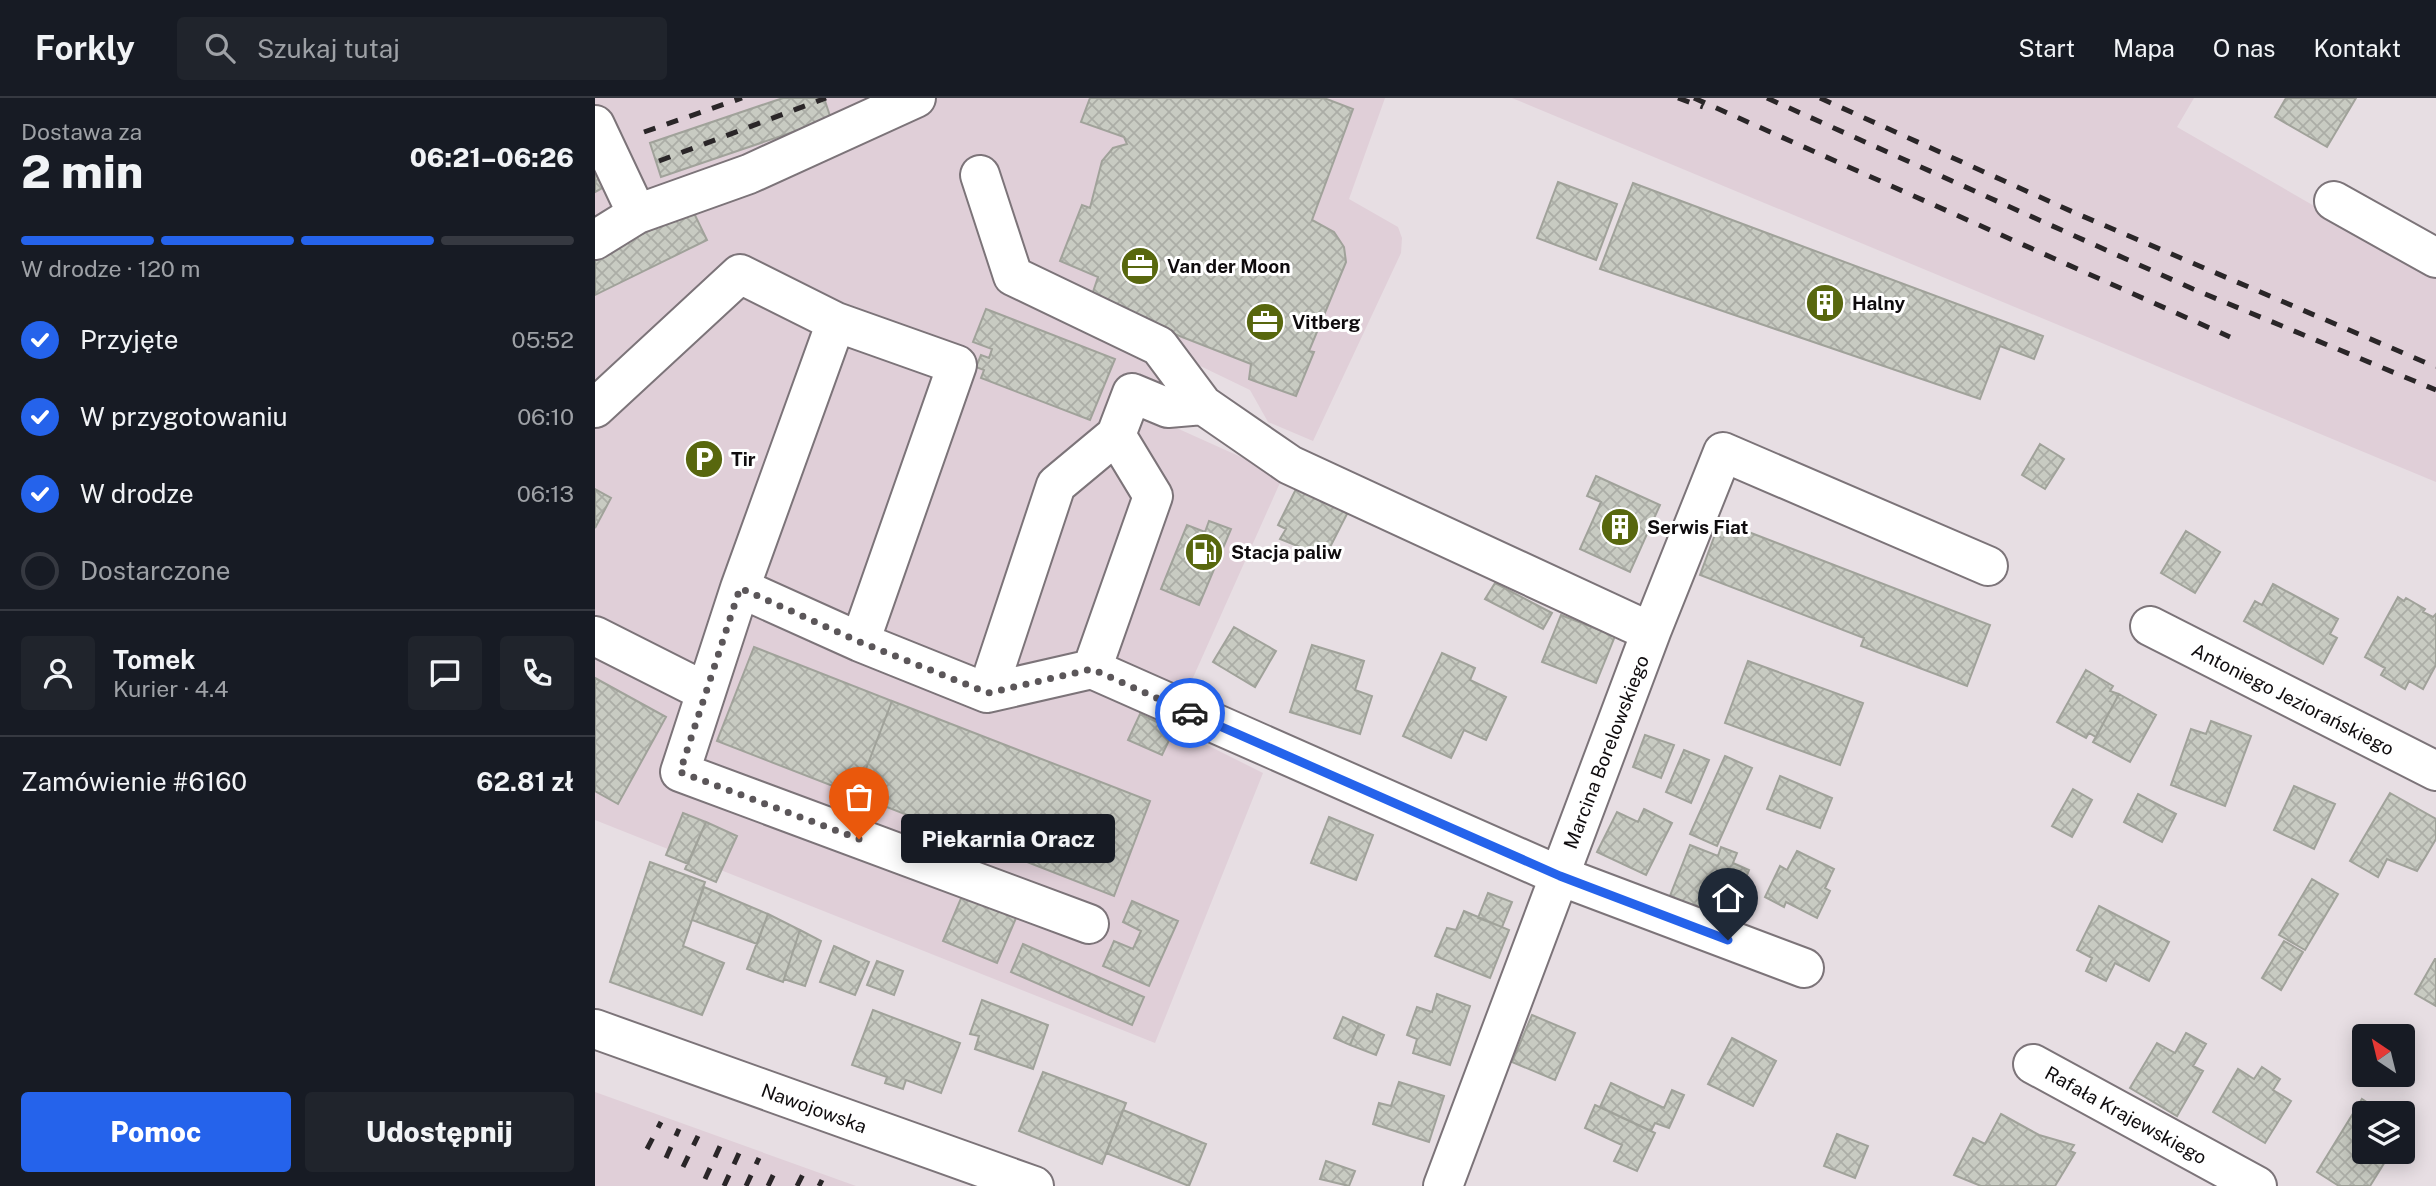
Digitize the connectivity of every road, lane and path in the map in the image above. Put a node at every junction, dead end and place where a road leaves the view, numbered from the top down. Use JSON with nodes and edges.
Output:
{"nodes":[{"id":1,"x":916,"y":98,"type":"edge"},
{"id":2,"x":595,"y":125,"type":"edge"},
{"id":3,"x":980,"y":175,"type":"dead end"},
{"id":4,"x":2334,"y":201,"type":"dead end"},
{"id":5,"x":637,"y":214,"type":"junction"},
{"id":6,"x":595,"y":240,"type":"edge"},
{"id":7,"x":2436,"y":258,"type":"edge"},
{"id":8,"x":837,"y":322,"type":"junction"},
{"id":9,"x":1203,"y":405,"type":"junction"},
{"id":10,"x":595,"y":408,"type":"edge"},
{"id":11,"x":1116,"y":435,"type":"junction"},
{"id":12,"x":1988,"y":566,"type":"dead end"},
{"id":13,"x":740,"y":588,"type":"junction"},
{"id":14,"x":2150,"y":626,"type":"dead end"},
{"id":15,"x":1651,"y":632,"type":"junction"},
{"id":16,"x":595,"y":636,"type":"edge"},
{"id":17,"x":860,"y":642,"type":"junction"},
{"id":18,"x":1092,"y":669,"type":"junction"},
{"id":19,"x":706,"y":692,"type":"junction"},
{"id":20,"x":988,"y":693,"type":"junction"},
{"id":21,"x":2436,"y":771,"type":"edge"},
{"id":22,"x":1560,"y":876,"type":"junction"},
{"id":23,"x":1089,"y":925,"type":"dead end"},
{"id":24,"x":1804,"y":968,"type":"dead end"},
{"id":25,"x":595,"y":1029,"type":"edge"},
{"id":26,"x":2033,"y":1064,"type":"dead end"},
{"id":27,"x":1034,"y":1186,"type":"edge"},
{"id":28,"x":1443,"y":1186,"type":"edge"},
{"id":29,"x":2257,"y":1186,"type":"edge"}],
"edges":[{"from":1,"to":5,"type":"street"},
{"from":2,"to":5,"type":"street"},
{"from":3,"to":9,"type":"street","name":"Marcina Borelowskiego"},
{"from":4,"to":7,"type":"street"},
{"from":5,"to":6,"type":"street"},
{"from":8,"to":10,"type":"street"},
{"from":8,"to":13,"type":"street"},
{"from":8,"to":17,"type":"street"},
{"from":9,"to":11,"type":"street"},
{"from":9,"to":15,"type":"street","name":"Marcina Borelowskiego"},
{"from":11,"to":18,"type":"street"},
{"from":11,"to":20,"type":"street"},
{"from":12,"to":15,"type":"street"},
{"from":13,"to":17,"type":"street"},
{"from":13,"to":19,"type":"street"},
{"from":14,"to":21,"type":"street","name":"Antoniego Jeziorańskiego"},
{"from":15,"to":22,"type":"street","name":"Marcina Borelowskiego"},
{"from":16,"to":19,"type":"street"},
{"from":17,"to":20,"type":"street"},
{"from":18,"to":20,"type":"street"},
{"from":18,"to":22,"type":"street"},
{"from":19,"to":23,"type":"street"},
{"from":22,"to":24,"type":"street"},
{"from":22,"to":28,"type":"street","name":"Marcina Borelowskiego"},
{"from":25,"to":27,"type":"street","name":"Nawojowska"},
{"from":26,"to":29,"type":"street","name":"Rafała Krajewskiego"}]}
